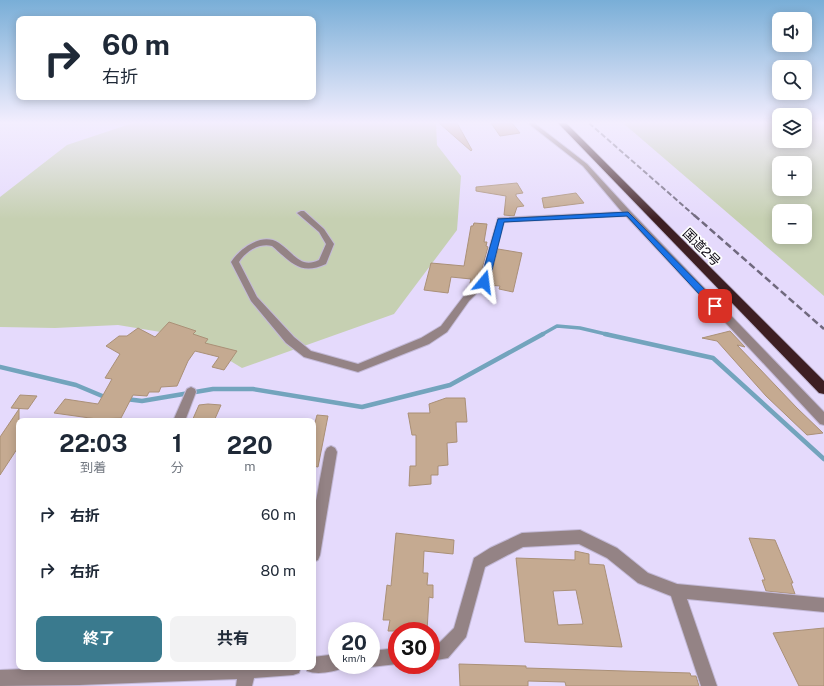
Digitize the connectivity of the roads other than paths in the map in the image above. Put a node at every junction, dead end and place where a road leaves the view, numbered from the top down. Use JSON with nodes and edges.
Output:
{"nodes":[{"id":1,"x":572,"y":155,"type":"edge"},
{"id":2,"x":594,"y":155,"type":"edge"},
{"id":3,"x":301,"y":212,"type":"dead end"},
{"id":4,"x":628,"y":214,"type":"junction"},
{"id":5,"x":824,"y":389,"type":"edge"},
{"id":6,"x":191,"y":392,"type":"dead end"},
{"id":7,"x":180,"y":418,"type":"edge"},
{"id":8,"x":824,"y":420,"type":"edge"},
{"id":9,"x":331,"y":452,"type":"dead end"},
{"id":10,"x":316,"y":538,"type":"edge"},
{"id":11,"x":677,"y":592,"type":"junction"},
{"id":12,"x":824,"y":605,"type":"edge"},
{"id":13,"x":440,"y":652,"type":"edge"},
{"id":14,"x":328,"y":663,"type":"edge"},
{"id":15,"x":316,"y":665,"type":"edge"},
{"id":16,"x":281,"y":670,"type":"edge"},
{"id":17,"x":81,"y":672,"type":"edge"},
{"id":18,"x":0,"y":678,"type":"edge"},
{"id":19,"x":246,"y":679,"type":"edge"},
{"id":20,"x":710,"y":686,"type":"edge"}],
"edges":[{"from":1,"to":4,"type":"street"},
{"from":2,"to":5,"type":"highway","name":"国道2号"},
{"from":3,"to":4,"type":"street"},
{"from":4,"to":8,"type":"street"},
{"from":6,"to":7,"type":"street"},
{"from":9,"to":10,"type":"street"},
{"from":11,"to":12,"type":"street"},
{"from":11,"to":13,"type":"street"},
{"from":11,"to":20,"type":"street"},
{"from":14,"to":15,"type":"street"},
{"from":16,"to":19,"type":"street"},
{"from":17,"to":18,"type":"street"},
{"from":17,"to":19,"type":"street"}]}
